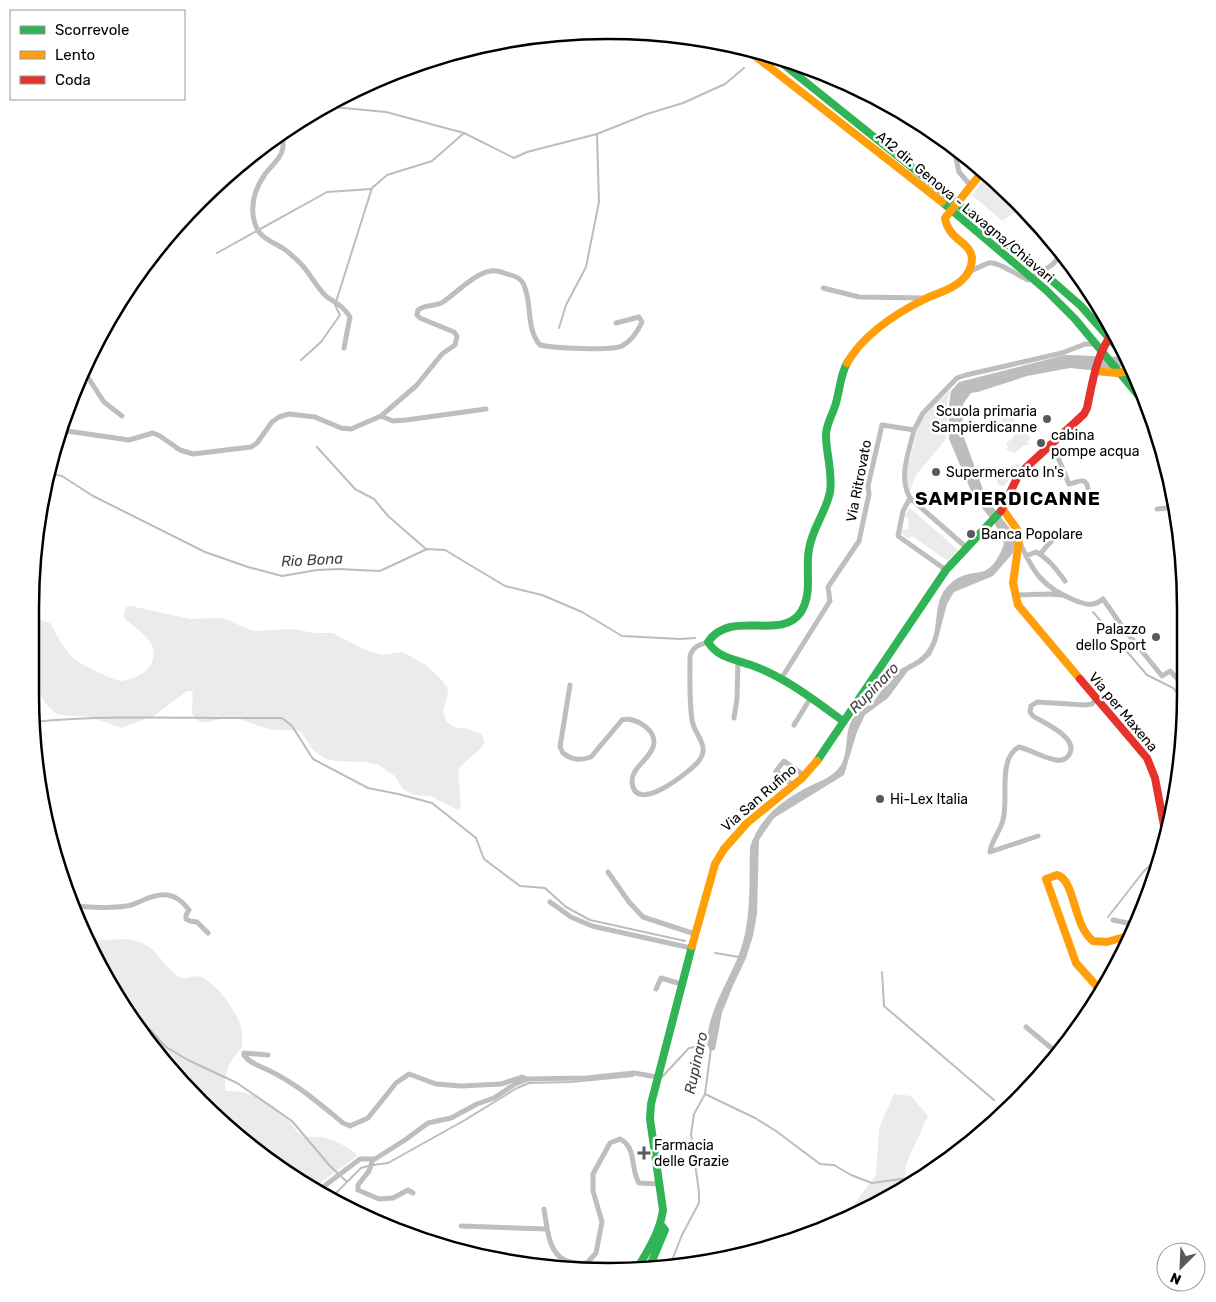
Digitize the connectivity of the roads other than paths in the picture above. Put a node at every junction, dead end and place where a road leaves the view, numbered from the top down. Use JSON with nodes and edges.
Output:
{"nodes":[{"id":1,"x":761,"y":60,"type":"edge"},
{"id":2,"x":787,"y":68,"type":"edge"},
{"id":3,"x":284,"y":140,"type":"edge"},
{"id":4,"x":956,"y":156,"type":"edge"},
{"id":5,"x":979,"y":176,"type":"edge"},
{"id":6,"x":921,"y":180,"type":"junction"},
{"id":7,"x":971,"y":186,"type":"junction"},
{"id":8,"x":1058,"y":259,"type":"edge"},
{"id":9,"x":967,"y":274,"type":"junction"},
{"id":10,"x":823,"y":288,"type":"dead end"},
{"id":11,"x":927,"y":298,"type":"junction"},
{"id":12,"x":616,"y":323,"type":"dead end"},
{"id":13,"x":1109,"y":338,"type":"edge"},
{"id":14,"x":1109,"y":338,"type":"edge"},
{"id":15,"x":1104,"y":344,"type":"junction"},
{"id":16,"x":344,"y":348,"type":"dead end"},
{"id":17,"x":1095,"y":371,"type":"junction"},
{"id":18,"x":1126,"y":372,"type":"edge"},
{"id":19,"x":88,"y":377,"type":"edge"},
{"id":20,"x":1133,"y":389,"type":"edge"},
{"id":21,"x":486,"y":409,"type":"dead end"},
{"id":22,"x":122,"y":416,"type":"dead end"},
{"id":23,"x":381,"y":416,"type":"junction"},
{"id":24,"x":914,"y":430,"type":"junction"},
{"id":25,"x":67,"y":431,"type":"edge"},
{"id":26,"x":1052,"y":443,"type":"junction"},
{"id":27,"x":1088,"y":489,"type":"dead end"},
{"id":28,"x":910,"y":498,"type":"junction"},
{"id":29,"x":1168,"y":508,"type":"edge"},
{"id":30,"x":1157,"y":509,"type":"dead end"},
{"id":31,"x":1001,"y":510,"type":"junction"},
{"id":32,"x":1076,"y":535,"type":"dead end"},
{"id":33,"x":1019,"y":541,"type":"junction"},
{"id":34,"x":967,"y":548,"type":"junction"},
{"id":35,"x":1040,"y":554,"type":"junction"},
{"id":36,"x":1026,"y":556,"type":"junction"},
{"id":37,"x":946,"y":570,"type":"junction"},
{"id":38,"x":1065,"y":581,"type":"dead end"},
{"id":39,"x":1015,"y":595,"type":"junction"},
{"id":40,"x":1064,"y":596,"type":"junction"},
{"id":41,"x":708,"y":642,"type":"junction"},
{"id":42,"x":738,"y":661,"type":"junction"},
{"id":43,"x":1177,"y":678,"type":"edge"},
{"id":44,"x":781,"y":679,"type":"junction"},
{"id":45,"x":570,"y":685,"type":"dead end"},
{"id":46,"x":810,"y":699,"type":"junction"},
{"id":47,"x":1096,"y":699,"type":"junction"},
{"id":48,"x":734,"y":718,"type":"dead end"},
{"id":49,"x":843,"y":721,"type":"junction"},
{"id":50,"x":794,"y":725,"type":"dead end"},
{"id":51,"x":805,"y":776,"type":"junction"},
{"id":52,"x":794,"y":786,"type":"junction"},
{"id":53,"x":1163,"y":820,"type":"edge"},
{"id":54,"x":1038,"y":836,"type":"dead end"},
{"id":55,"x":608,"y":872,"type":"dead end"},
{"id":56,"x":550,"y":902,"type":"dead end"},
{"id":57,"x":80,"y":906,"type":"edge"},
{"id":58,"x":1113,"y":920,"type":"dead end"},
{"id":59,"x":1129,"y":923,"type":"edge"},
{"id":60,"x":208,"y":933,"type":"dead end"},
{"id":61,"x":695,"y":934,"type":"junction"},
{"id":62,"x":1123,"y":937,"type":"edge"},
{"id":63,"x":691,"y":948,"type":"junction"},
{"id":64,"x":681,"y":984,"type":"junction"},
{"id":65,"x":1097,"y":985,"type":"edge"},
{"id":66,"x":656,"y":988,"type":"dead end"},
{"id":67,"x":1026,"y":1027,"type":"dead end"},
{"id":68,"x":1054,"y":1049,"type":"edge"},
{"id":69,"x":268,"y":1055,"type":"dead end"},
{"id":70,"x":657,"y":1077,"type":"junction"},
{"id":71,"x":528,"y":1079,"type":"junction"},
{"id":72,"x":372,"y":1159,"type":"junction"},
{"id":73,"x":659,"y":1184,"type":"junction"},
{"id":74,"x":323,"y":1187,"type":"edge"},
{"id":75,"x":413,"y":1192,"type":"dead end"},
{"id":76,"x":544,"y":1210,"type":"dead end"},
{"id":77,"x":661,"y":1225,"type":"junction"},
{"id":78,"x":461,"y":1226,"type":"dead end"},
{"id":79,"x":547,"y":1229,"type":"junction"},
{"id":80,"x":652,"y":1261,"type":"edge"},
{"id":81,"x":567,"y":1262,"type":"edge"},
{"id":82,"x":588,"y":1262,"type":"edge"},
{"id":83,"x":640,"y":1262,"type":"edge"}],
"edges":[{"from":1,"to":6,"type":"main road","name":"A12 dir. Genova - Lavagna/Chiavari"},
{"from":2,"to":6,"type":"main road"},
{"from":3,"to":16,"type":"street"},
{"from":4,"to":7,"type":"street"},
{"from":5,"to":7,"type":"main road"},
{"from":6,"to":13,"type":"main road"},
{"from":6,"to":20,"type":"main road","name":"A12 dir. Genova - Lavagna/Chiavari"},
{"from":7,"to":9,"type":"main road"},
{"from":8,"to":9,"type":"street"},
{"from":9,"to":11,"type":"main road"},
{"from":10,"to":11,"type":"street"},
{"from":11,"to":41,"type":"main road"},
{"from":12,"to":23,"type":"street"},
{"from":14,"to":15,"type":"main road","name":"Via San Rufino"},
{"from":15,"to":17,"type":"main road","name":"Via San Rufino"},
{"from":15,"to":24,"type":"street"},
{"from":17,"to":18,"type":"main road"},
{"from":17,"to":26,"type":"main road","name":"Via San Rufino"},
{"from":19,"to":22,"type":"street"},
{"from":21,"to":23,"type":"street"},
{"from":23,"to":25,"type":"street"},
{"from":24,"to":28,"type":"street"},
{"from":24,"to":44,"type":"street","name":"Via Ritrovato"},
{"from":26,"to":27,"type":"street"},
{"from":26,"to":31,"type":"main road","name":"Via San Rufino"},
{"from":28,"to":34,"type":"street"},
{"from":28,"to":37,"type":"street"},
{"from":29,"to":30,"type":"street"},
{"from":31,"to":33,"type":"main road"},
{"from":31,"to":34,"type":"main road","name":"Via San Rufino"},
{"from":32,"to":35,"type":"street"},
{"from":33,"to":36,"type":"street"},
{"from":33,"to":39,"type":"main road","name":"Via per Maxena"},
{"from":34,"to":37,"type":"main road","name":"Via San Rufino"},
{"from":35,"to":36,"type":"street"},
{"from":35,"to":38,"type":"street"},
{"from":36,"to":40,"type":"street"},
{"from":37,"to":49,"type":"main road","name":"Via San Rufino"},
{"from":39,"to":40,"type":"street"},
{"from":39,"to":47,"type":"main road","name":"Via per Maxena"},
{"from":40,"to":43,"type":"street"},
{"from":41,"to":42,"type":"main road"},
{"from":41,"to":45,"type":"street"},
{"from":42,"to":44,"type":"main road"},
{"from":42,"to":48,"type":"street"},
{"from":44,"to":46,"type":"main road"},
{"from":46,"to":49,"type":"main road"},
{"from":46,"to":50,"type":"street"},
{"from":47,"to":53,"type":"main road","name":"Via per Maxena"},
{"from":47,"to":54,"type":"street"},
{"from":49,"to":51,"type":"main road","name":"Via San Rufino"},
{"from":51,"to":52,"type":"main road","name":"Via San Rufino"},
{"from":51,"to":52,"type":"street"},
{"from":52,"to":61,"type":"main road","name":"Via San Rufino"},
{"from":55,"to":61,"type":"street"},
{"from":56,"to":63,"type":"street"},
{"from":57,"to":60,"type":"street"},
{"from":58,"to":59,"type":"street"},
{"from":61,"to":63,"type":"main road","name":"Via San Rufino"},
{"from":62,"to":65,"type":"main road"},
{"from":63,"to":64,"type":"main road","name":"Via San Rufino"},
{"from":64,"to":66,"type":"street"},
{"from":64,"to":70,"type":"main road","name":"Via San Rufino"},
{"from":67,"to":68,"type":"street"},
{"from":69,"to":71,"type":"street"},
{"from":70,"to":71,"type":"street"},
{"from":70,"to":73,"type":"main road","name":"Via San Rufino"},
{"from":71,"to":72,"type":"street"},
{"from":72,"to":74,"type":"street"},
{"from":72,"to":75,"type":"street"},
{"from":73,"to":77,"type":"main road","name":"Via San Rufino"},
{"from":73,"to":82,"type":"street"},
{"from":76,"to":79,"type":"street"},
{"from":77,"to":80,"type":"main road","name":"Via San Rufino"},
{"from":77,"to":83,"type":"main road"},
{"from":78,"to":79,"type":"street"},
{"from":79,"to":81,"type":"street"}]}
